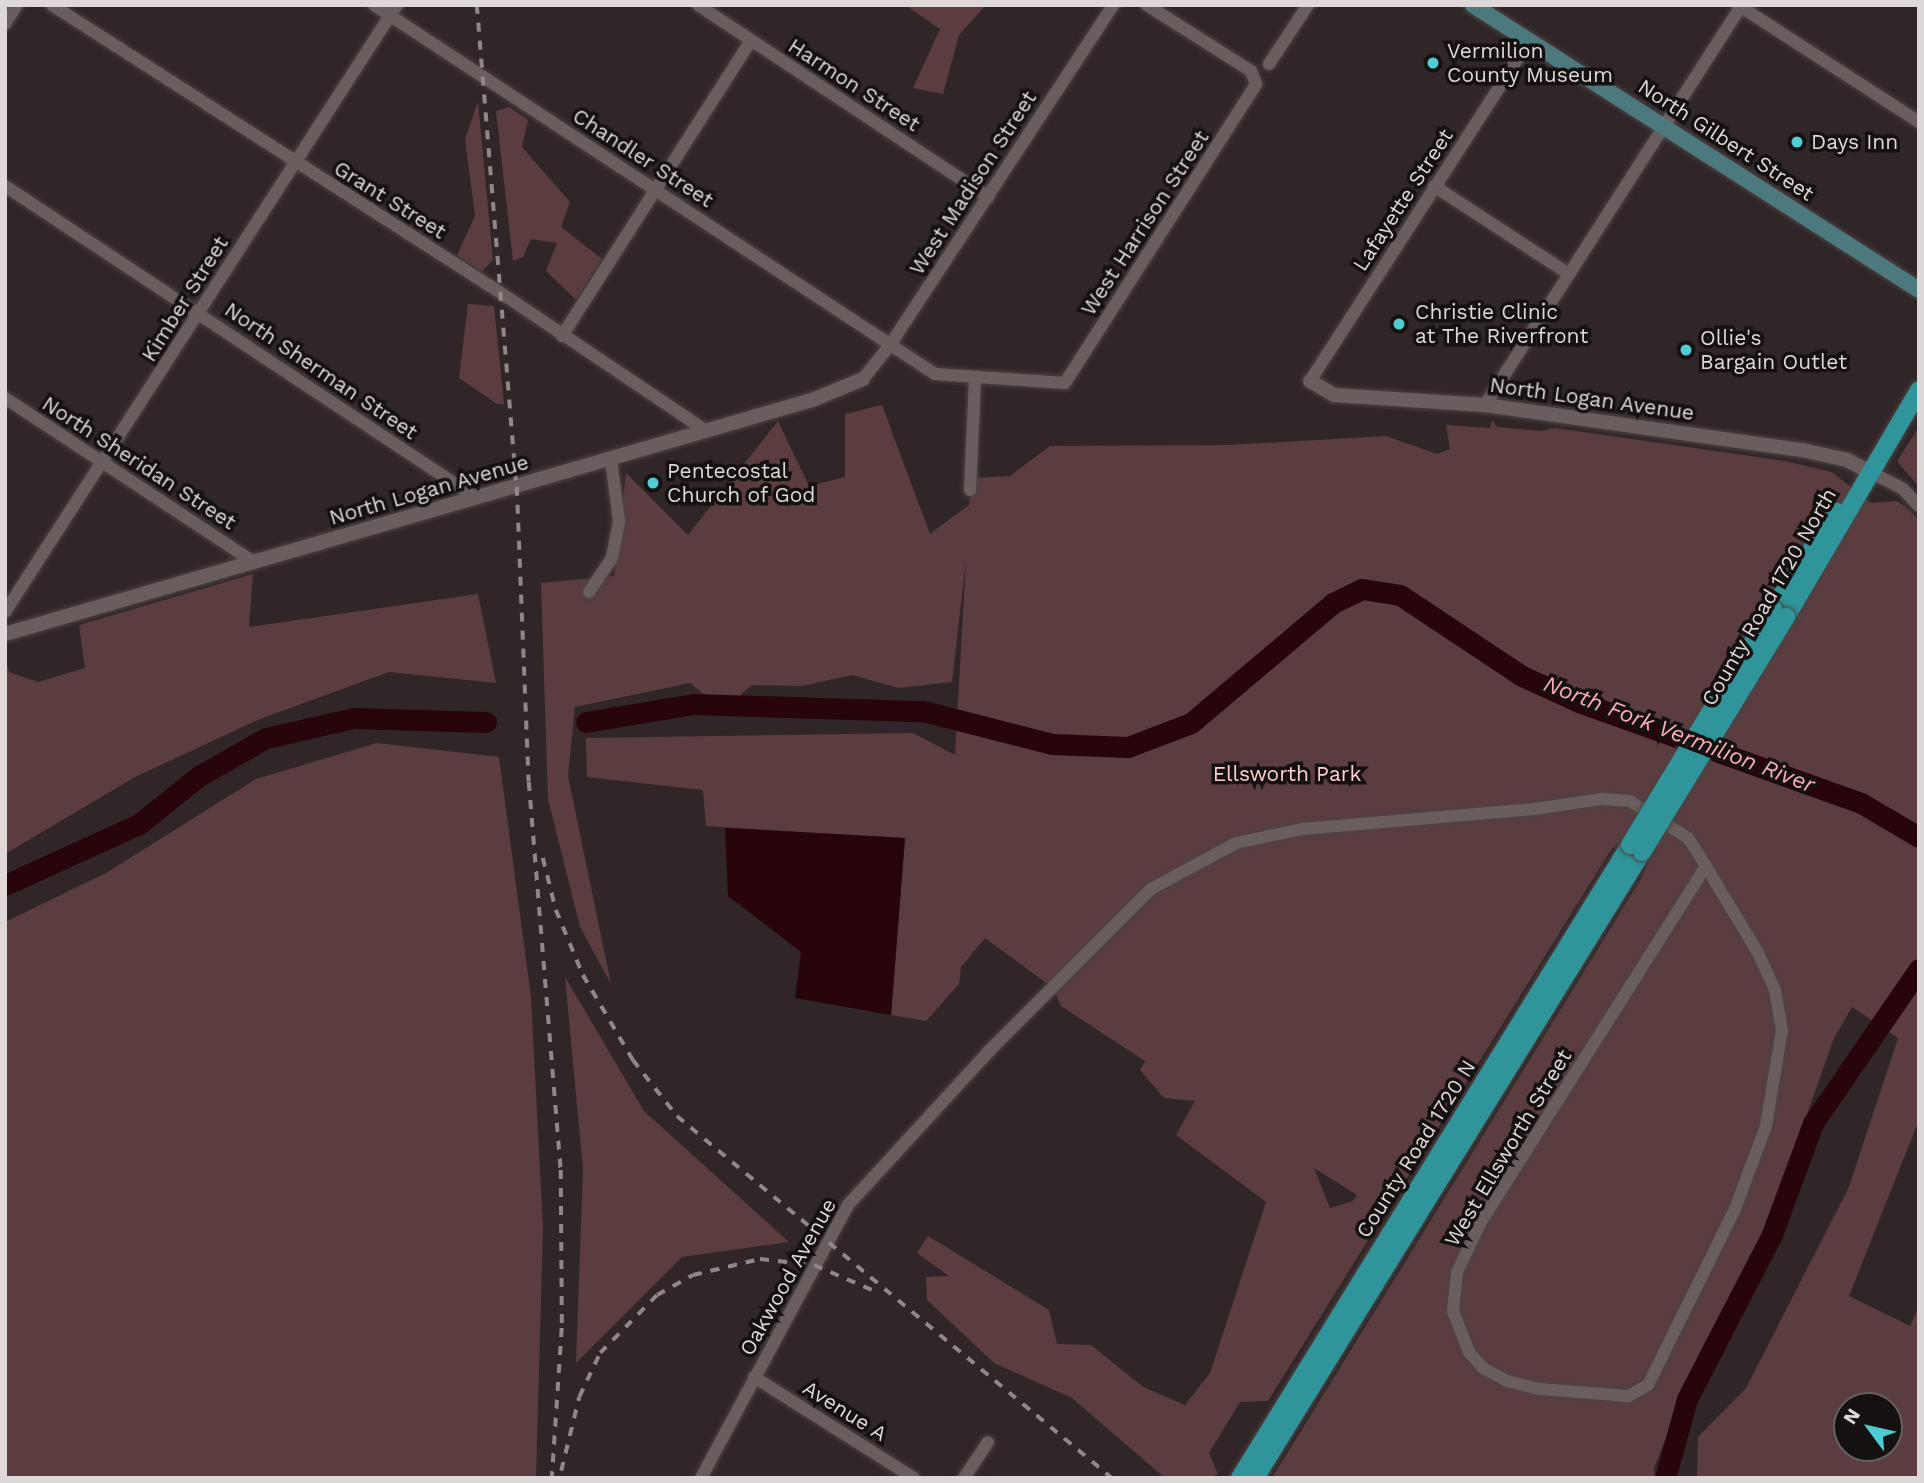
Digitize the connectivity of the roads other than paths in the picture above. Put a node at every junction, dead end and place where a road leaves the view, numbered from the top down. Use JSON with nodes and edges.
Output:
{"nodes":[{"id":1,"x":17,"y":5,"type":"edge"},
{"id":2,"x":52,"y":5,"type":"edge"},
{"id":3,"x":374,"y":5,"type":"edge"},
{"id":4,"x":698,"y":5,"type":"edge"},
{"id":5,"x":1113,"y":5,"type":"edge"},
{"id":6,"x":1147,"y":5,"type":"edge"},
{"id":7,"x":1308,"y":5,"type":"edge"},
{"id":8,"x":1474,"y":5,"type":"edge"},
{"id":9,"x":1740,"y":6,"type":"edge"},
{"id":10,"x":393,"y":10,"type":"edge"},
{"id":11,"x":5,"y":24,"type":"edge"},
{"id":12,"x":751,"y":40,"type":"junction"},
{"id":13,"x":1530,"y":40,"type":"junction"},
{"id":14,"x":1269,"y":64,"type":"dead end"},
{"id":15,"x":1919,"y":122,"type":"edge"},
{"id":16,"x":1665,"y":125,"type":"junction"},
{"id":17,"x":294,"y":163,"type":"junction"},
{"id":18,"x":5,"y":186,"type":"edge"},
{"id":19,"x":1434,"y":186,"type":"junction"},
{"id":20,"x":657,"y":189,"type":"junction"},
{"id":21,"x":988,"y":197,"type":"junction"},
{"id":22,"x":1569,"y":274,"type":"junction"},
{"id":23,"x":1919,"y":290,"type":"edge"},
{"id":24,"x":198,"y":313,"type":"junction"},
{"id":25,"x":562,"y":336,"type":"junction"},
{"id":26,"x":890,"y":345,"type":"junction"},
{"id":27,"x":863,"y":379,"type":"joint"},
{"id":28,"x":975,"y":379,"type":"junction"},
{"id":29,"x":1310,"y":381,"type":"joint"},
{"id":30,"x":1918,"y":392,"type":"edge"},
{"id":31,"x":5,"y":398,"type":"edge"},
{"id":32,"x":1485,"y":405,"type":"junction"},
{"id":33,"x":705,"y":430,"type":"junction"},
{"id":34,"x":611,"y":459,"type":"junction"},
{"id":35,"x":103,"y":463,"type":"junction"},
{"id":36,"x":1868,"y":471,"type":"junction"},
{"id":37,"x":970,"y":490,"type":"dead end"},
{"id":38,"x":475,"y":497,"type":"junction"},
{"id":39,"x":1919,"y":506,"type":"edge"},
{"id":40,"x":252,"y":561,"type":"junction"},
{"id":41,"x":589,"y":592,"type":"dead end"},
{"id":42,"x":5,"y":612,"type":"edge"},
{"id":43,"x":5,"y":634,"type":"edge"},
{"id":44,"x":1636,"y":848,"type":"junction"},
{"id":45,"x":1706,"y":866,"type":"junction"},
{"id":46,"x":989,"y":1051,"type":"joint"},
{"id":47,"x":754,"y":1377,"type":"junction"},
{"id":48,"x":988,"y":1442,"type":"dead end"},
{"id":49,"x":701,"y":1478,"type":"edge"},
{"id":50,"x":914,"y":1478,"type":"edge"},
{"id":51,"x":964,"y":1478,"type":"edge"},
{"id":52,"x":1240,"y":1478,"type":"edge"},
{"id":53,"x":1255,"y":1478,"type":"edge"}],
"edges":[{"from":1,"to":11,"type":"street"},
{"from":2,"to":17,"type":"street","name":"Grant Street"},
{"from":3,"to":10,"type":"street","name":"Chandler Street"},
{"from":4,"to":12,"type":"street","name":"Harmon Street"},
{"from":5,"to":21,"type":"street","name":"West Madison Street"},
{"from":6,"to":28,"type":"street","name":"West Harrison Street"},
{"from":7,"to":14,"type":"street"},
{"from":8,"to":13,"type":"main road","name":"North Gilbert Street"},
{"from":9,"to":15,"type":"street"},
{"from":9,"to":16,"type":"street"},
{"from":10,"to":17,"type":"street","name":"Kimber Street"},
{"from":10,"to":20,"type":"street","name":"Chandler Street"},
{"from":12,"to":20,"type":"street"},
{"from":12,"to":21,"type":"street","name":"Harmon Street"},
{"from":13,"to":16,"type":"main road","name":"North Gilbert Street"},
{"from":13,"to":19,"type":"street","name":"Lafayette Street"},
{"from":16,"to":22,"type":"street"},
{"from":16,"to":23,"type":"main road","name":"North Gilbert Street"},
{"from":17,"to":24,"type":"street","name":"Kimber Street"},
{"from":17,"to":25,"type":"street","name":"Grant Street"},
{"from":18,"to":24,"type":"street","name":"North Sherman Street"},
{"from":19,"to":22,"type":"street"},
{"from":19,"to":29,"type":"street","name":"Lafayette Street"},
{"from":20,"to":25,"type":"street"},
{"from":20,"to":26,"type":"street","name":"Chandler Street"},
{"from":21,"to":26,"type":"street","name":"West Madison Street"},
{"from":22,"to":32,"type":"street"},
{"from":24,"to":35,"type":"street","name":"Kimber Street"},
{"from":24,"to":38,"type":"street","name":"North Sherman Street"},
{"from":25,"to":33,"type":"street","name":"Grant Street"},
{"from":26,"to":27,"type":"street","name":"West Madison Street"},
{"from":26,"to":28,"type":"street"},
{"from":27,"to":33,"type":"street","name":"North Logan Avenue"},
{"from":28,"to":37,"type":"street"},
{"from":29,"to":32,"type":"street","name":"North Logan Avenue"},
{"from":30,"to":36,"type":"main road","name":"County Road 1720 North"},
{"from":31,"to":35,"type":"street","name":"North Sheridan Street"},
{"from":32,"to":36,"type":"street","name":"North Logan Avenue"},
{"from":33,"to":34,"type":"street","name":"North Logan Avenue"},
{"from":34,"to":38,"type":"street","name":"North Logan Avenue"},
{"from":34,"to":41,"type":"street"},
{"from":35,"to":40,"type":"street","name":"North Sheridan Street"},
{"from":35,"to":42,"type":"street","name":"Kimber Street"},
{"from":36,"to":39,"type":"street"},
{"from":36,"to":44,"type":"main road","name":"County Road 1720 North","bridge":true},
{"from":38,"to":40,"type":"street","name":"North Logan Avenue"},
{"from":40,"to":43,"type":"street","name":"North Logan Avenue"},
{"from":44,"to":52,"type":"main road","name":"County Road 1720 N"},
{"from":44,"to":53,"type":"main road","name":"County Road 1720 N"},
{"from":45,"to":45,"type":"street","name":"West Ellsworth Street"},
{"from":45,"to":46,"type":"street","name":"West Ellsworth Street"},
{"from":46,"to":47,"type":"street","name":"Oakwood Avenue"},
{"from":47,"to":49,"type":"street","name":"Oakwood Avenue"},
{"from":47,"to":50,"type":"street","name":"Avenue A"},
{"from":48,"to":51,"type":"street"}]}
